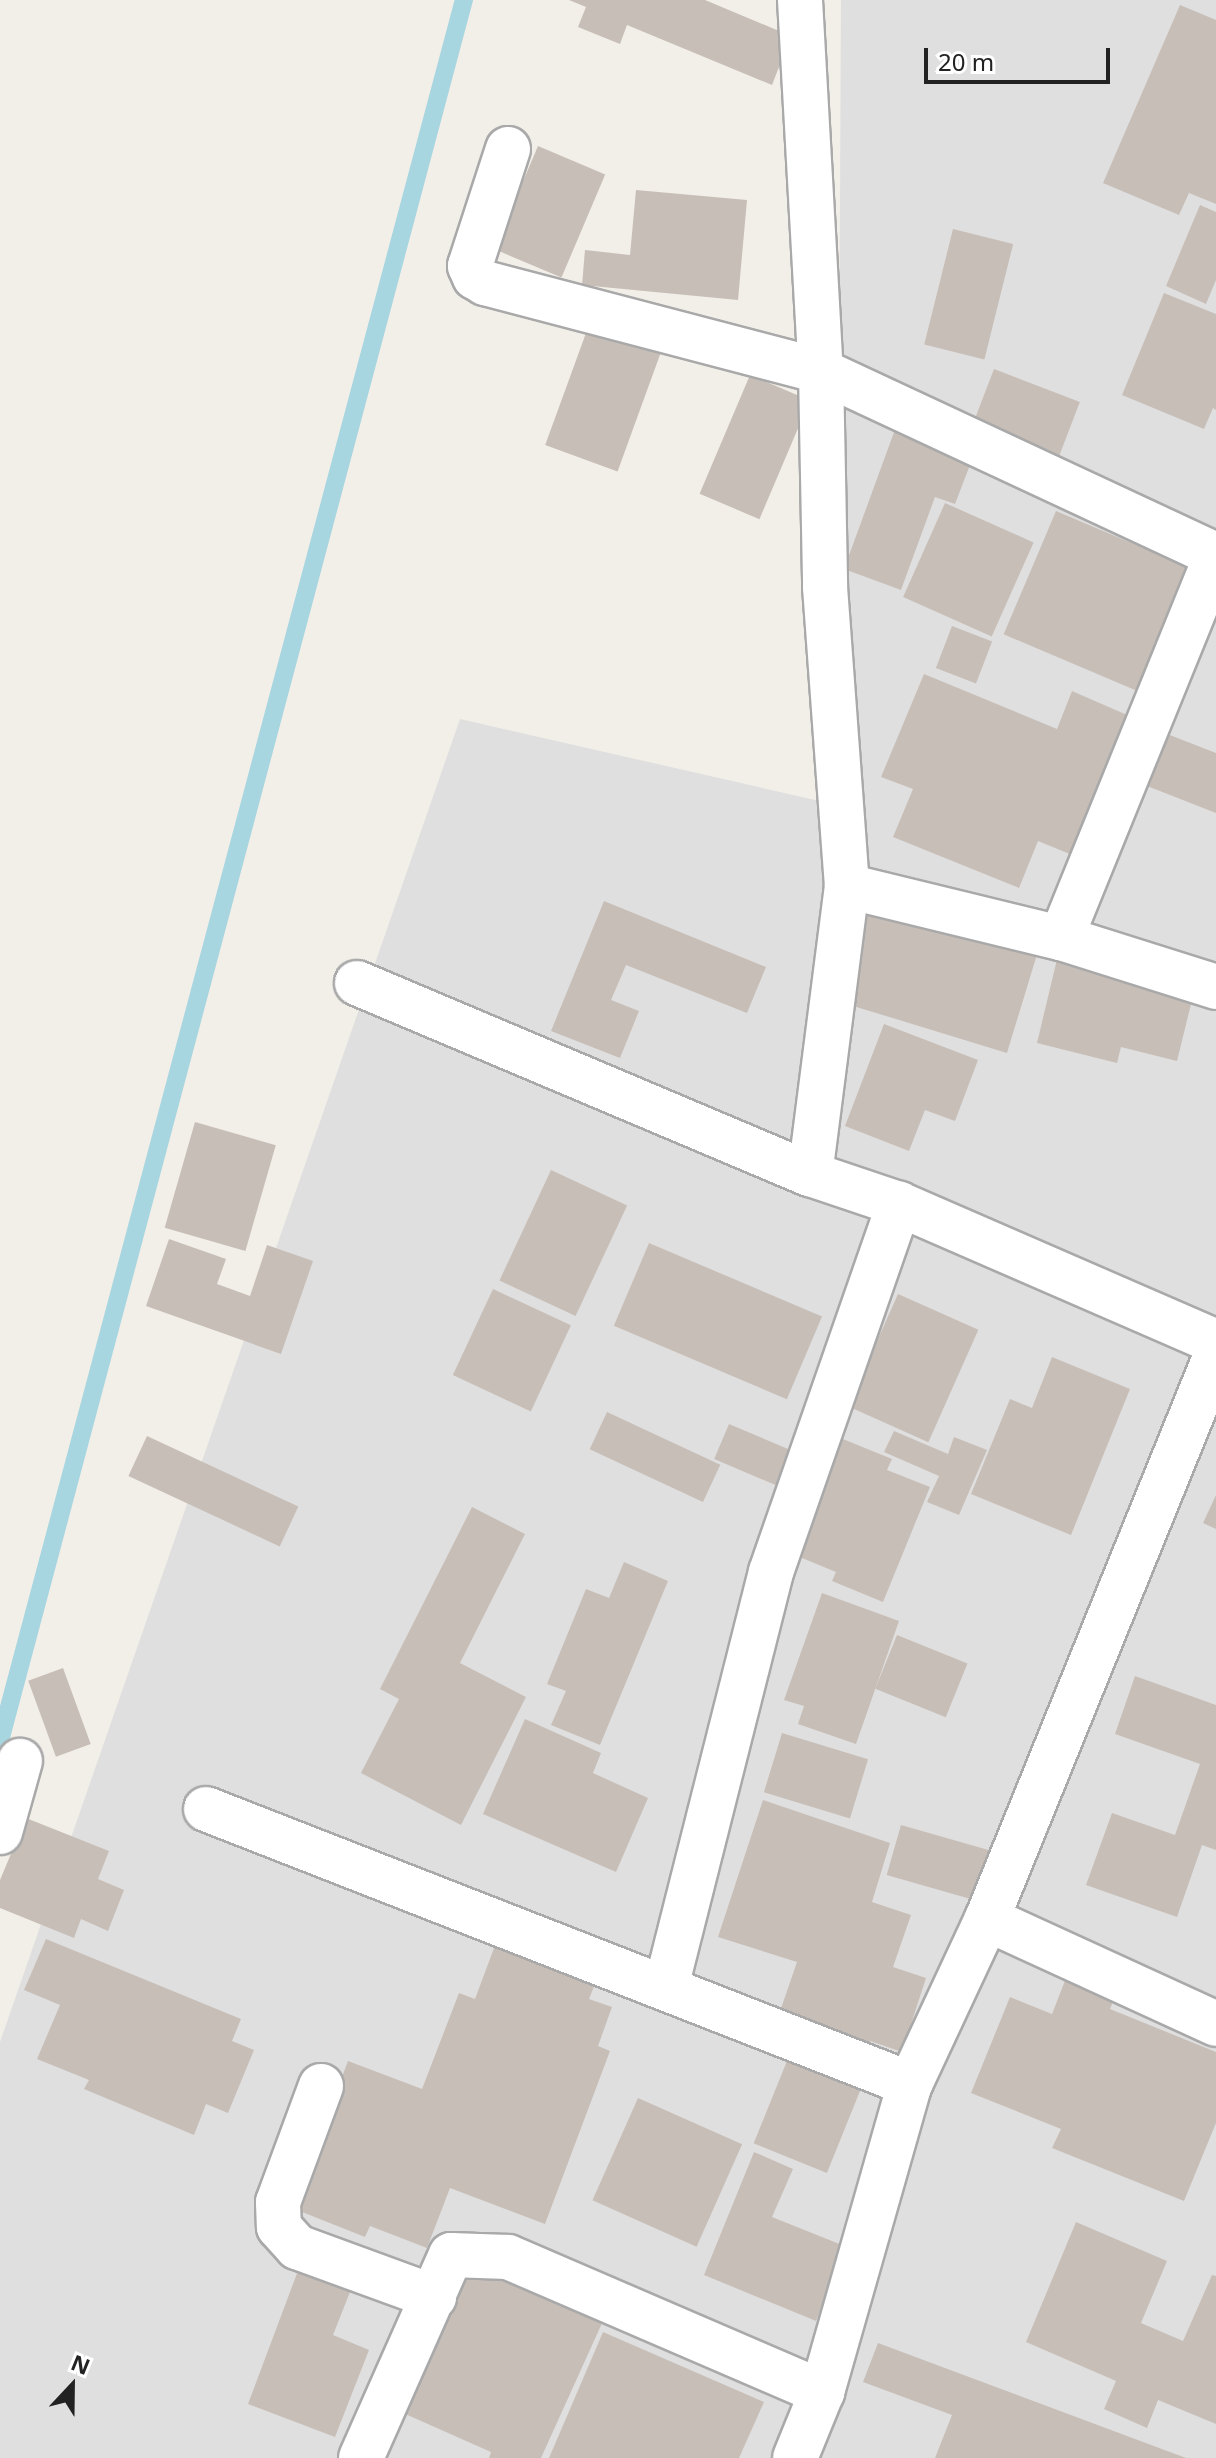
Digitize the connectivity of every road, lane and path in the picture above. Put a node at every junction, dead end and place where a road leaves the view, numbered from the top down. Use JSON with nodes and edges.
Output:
{"nodes":[{"id":1,"x":800,"y":0,"type":"edge"},
{"id":2,"x":508,"y":149,"type":"dead end"},
{"id":3,"x":821,"y":371,"type":"junction"},
{"id":4,"x":1216,"y":556,"type":"edge"},
{"id":5,"x":847,"y":886,"type":"junction"},
{"id":6,"x":1061,"y":938,"type":"junction"},
{"id":7,"x":357,"y":983,"type":"dead end"},
{"id":8,"x":1216,"y":987,"type":"edge"},
{"id":9,"x":810,"y":1174,"type":"junction"},
{"id":10,"x":899,"y":1204,"type":"junction"},
{"id":11,"x":1216,"y":1342,"type":"edge"},
{"id":12,"x":1216,"y":1355,"type":"edge"},
{"id":13,"x":20,"y":1761,"type":"dead end"},
{"id":14,"x":206,"y":1809,"type":"dead end"},
{"id":15,"x":0,"y":1832,"type":"edge"},
{"id":16,"x":987,"y":1919,"type":"junction"},
{"id":17,"x":666,"y":1987,"type":"junction"},
{"id":18,"x":1216,"y":2024,"type":"edge"},
{"id":19,"x":910,"y":2084,"type":"junction"},
{"id":20,"x":321,"y":2086,"type":"dead end"},
{"id":21,"x":434,"y":2297,"type":"junction"},
{"id":22,"x":822,"y":2392,"type":"junction"},
{"id":23,"x":361,"y":2458,"type":"edge"},
{"id":24,"x":795,"y":2458,"type":"edge"}],
"edges":[{"from":1,"to":3,"type":"street"},
{"from":2,"to":3,"type":"street"},
{"from":3,"to":4,"type":"street"},
{"from":3,"to":5,"type":"street"},
{"from":4,"to":6,"type":"street"},
{"from":5,"to":6,"type":"street"},
{"from":5,"to":9,"type":"street"},
{"from":6,"to":8,"type":"street"},
{"from":7,"to":9,"type":"street"},
{"from":9,"to":10,"type":"street"},
{"from":10,"to":11,"type":"street"},
{"from":10,"to":17,"type":"street"},
{"from":12,"to":16,"type":"street"},
{"from":13,"to":15,"type":"street"},
{"from":14,"to":17,"type":"street"},
{"from":16,"to":18,"type":"street"},
{"from":16,"to":19,"type":"street"},
{"from":17,"to":19,"type":"street"},
{"from":19,"to":22,"type":"street"},
{"from":20,"to":21,"type":"street"},
{"from":21,"to":22,"type":"street"},
{"from":21,"to":23,"type":"street"},
{"from":22,"to":24,"type":"street"}]}
